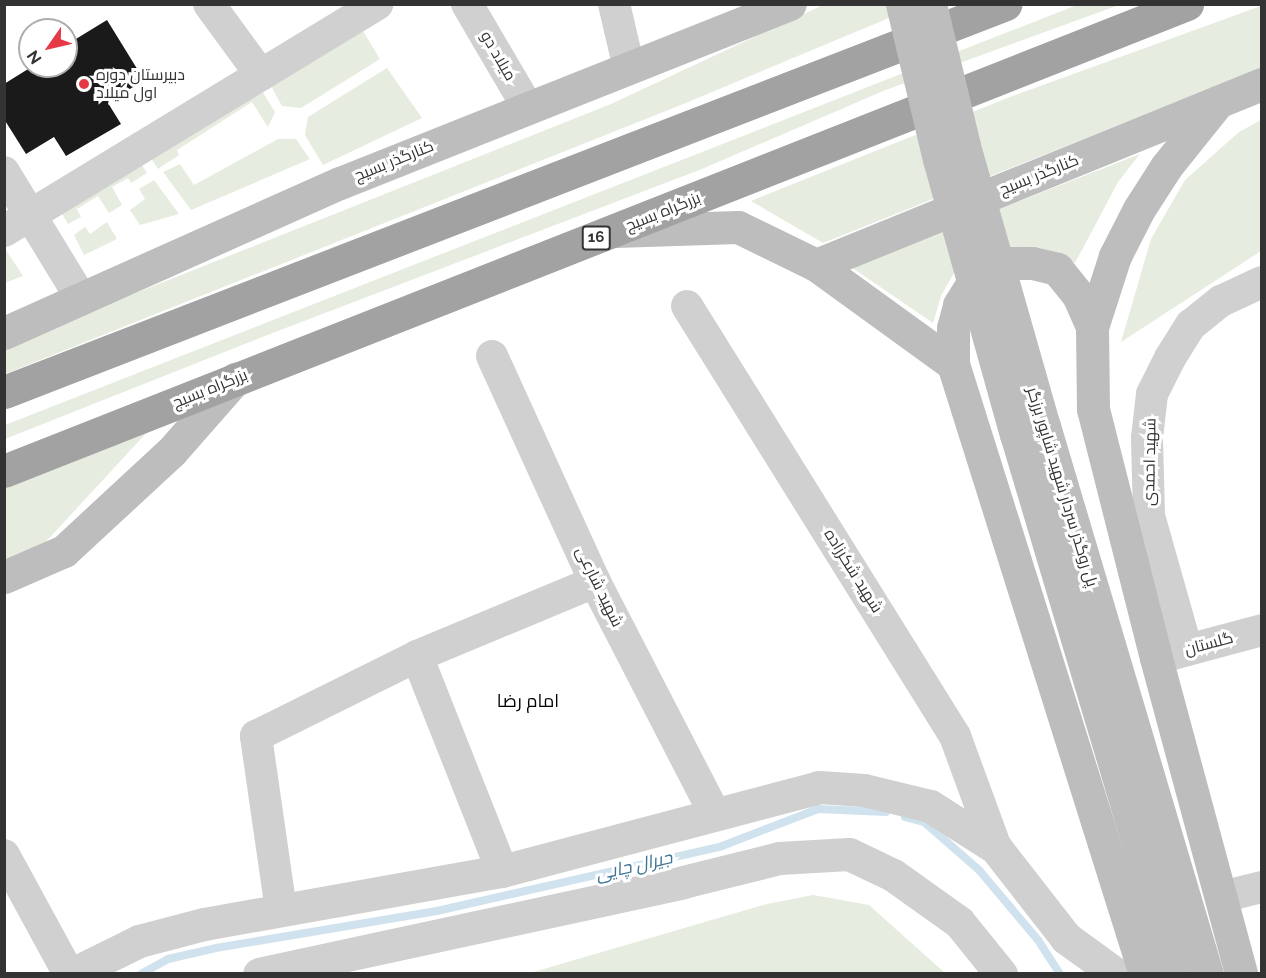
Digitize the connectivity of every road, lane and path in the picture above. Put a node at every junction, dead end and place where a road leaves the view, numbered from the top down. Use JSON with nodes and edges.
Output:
{"nodes":[{"id":1,"x":209,"y":4,"type":"edge"},
{"id":2,"x":378,"y":4,"type":"edge"},
{"id":3,"x":467,"y":4,"type":"edge"},
{"id":4,"x":614,"y":4,"type":"edge"},
{"id":5,"x":790,"y":4,"type":"edge"},
{"id":6,"x":902,"y":4,"type":"edge"},
{"id":7,"x":930,"y":4,"type":"edge"},
{"id":8,"x":1006,"y":4,"type":"edge"},
{"id":9,"x":1187,"y":4,"type":"edge"},
{"id":10,"x":762,"y":11,"type":"edge"},
{"id":11,"x":629,"y":68,"type":"junction"},
{"id":12,"x":261,"y":75,"type":"junction"},
{"id":13,"x":1262,"y":84,"type":"edge"},
{"id":14,"x":1218,"y":102,"type":"junction"},
{"id":15,"x":528,"y":108,"type":"junction"},
{"id":16,"x":4,"y":172,"type":"edge"},
{"id":17,"x":17,"y":224,"type":"edge"},
{"id":18,"x":614,"y":231,"type":"junction"},
{"id":19,"x":816,"y":265,"type":"junction"},
{"id":20,"x":1262,"y":282,"type":"edge"},
{"id":21,"x":81,"y":298,"type":"junction"},
{"id":22,"x":687,"y":306,"type":"dead end"},
{"id":23,"x":1092,"y":327,"type":"junction"},
{"id":24,"x":4,"y":333,"type":"edge"},
{"id":25,"x":492,"y":356,"type":"dead end"},
{"id":26,"x":952,"y":364,"type":"junction"},
{"id":27,"x":235,"y":379,"type":"junction"},
{"id":28,"x":4,"y":392,"type":"edge"},
{"id":29,"x":1030,"y":430,"type":"junction"},
{"id":30,"x":4,"y":471,"type":"edge"},
{"id":31,"x":4,"y":577,"type":"edge"},
{"id":32,"x":595,"y":582,"type":"junction"},
{"id":33,"x":1262,"y":630,"type":"edge"},
{"id":34,"x":1187,"y":650,"type":"junction"},
{"id":35,"x":417,"y":656,"type":"junction"},
{"id":36,"x":1156,"y":658,"type":"junction"},
{"id":37,"x":715,"y":814,"type":"junction"},
{"id":38,"x":996,"y":848,"type":"junction"},
{"id":39,"x":4,"y":855,"type":"edge"},
{"id":40,"x":502,"y":871,"type":"junction"},
{"id":41,"x":1262,"y":887,"type":"edge"},
{"id":42,"x":1221,"y":897,"type":"junction"},
{"id":43,"x":281,"y":910,"type":"junction"},
{"id":44,"x":1162,"y":967,"type":"edge"},
{"id":45,"x":1206,"y":970,"type":"edge"},
{"id":46,"x":70,"y":974,"type":"edge"},
{"id":47,"x":259,"y":974,"type":"edge"},
{"id":48,"x":1000,"y":974,"type":"edge"},
{"id":49,"x":1116,"y":974,"type":"edge"},
{"id":50,"x":1241,"y":974,"type":"edge"}],
"edges":[{"from":1,"to":12,"type":"street"},
{"from":2,"to":12,"type":"street"},
{"from":3,"to":15,"type":"street","name":"میلاد دو"},
{"from":4,"to":11,"type":"street"},
{"from":5,"to":10,"type":"main road","name":"کنارگذر بسیج"},
{"from":6,"to":29,"type":"main road","name":"پل روگذر سردار شهید شاپور برزگر","bridge":true},
{"from":7,"to":29,"type":"main road","name":"پل روگذر سردار شهید شاپور برزگر","bridge":true},
{"from":8,"to":28,"type":"highway"},
{"from":9,"to":18,"type":"highway","name":"بزرگراه بسیج","number":"16"},
{"from":10,"to":11,"type":"main road","name":"کنارگذر بسیج"},
{"from":11,"to":15,"type":"main road","name":"کنارگذر بسیج"},
{"from":12,"to":17,"type":"street"},
{"from":13,"to":14,"type":"main road","name":"کنارگذر بسیج"},
{"from":14,"to":19,"type":"main road","name":"کنارگذر بسیج"},
{"from":14,"to":23,"type":"main road"},
{"from":15,"to":21,"type":"main road","name":"کنارگذر بسیج"},
{"from":16,"to":17,"type":"street"},
{"from":17,"to":21,"type":"street"},
{"from":18,"to":19,"type":"main road"},
{"from":18,"to":27,"type":"highway","name":"بزرگراه بسیج","number":"16"},
{"from":19,"to":26,"type":"main road"},
{"from":20,"to":34,"type":"street","name":"شهید احمدی"},
{"from":21,"to":24,"type":"main road","name":"کنارگذر بسیج"},
{"from":22,"to":38,"type":"street","name":"شهید شکرزاده"},
{"from":23,"to":26,"type":"main road"},
{"from":23,"to":36,"type":"main road"},
{"from":25,"to":32,"type":"street","name":"شهید شارعی"},
{"from":26,"to":44,"type":"main road"},
{"from":27,"to":30,"type":"highway","name":"بزرگراه بسیج","number":"16"},
{"from":27,"to":31,"type":"main road"},
{"from":29,"to":44,"type":"main road","name":"پل روگذر سردار شهید شاپور برزگر"},
{"from":29,"to":45,"type":"main road","name":"پل روگذر سردار شهید شاپور برزگر"},
{"from":32,"to":35,"type":"street"},
{"from":32,"to":37,"type":"street","name":"شهید شارعی"},
{"from":33,"to":34,"type":"street","name":"گلستان"},
{"from":34,"to":36,"type":"street","name":"گلستان"},
{"from":35,"to":40,"type":"street"},
{"from":35,"to":43,"type":"street"},
{"from":36,"to":42,"type":"main road"},
{"from":37,"to":38,"type":"street"},
{"from":37,"to":40,"type":"street"},
{"from":38,"to":49,"type":"street"},
{"from":39,"to":46,"type":"street"},
{"from":40,"to":43,"type":"street"},
{"from":41,"to":42,"type":"street"},
{"from":42,"to":50,"type":"main road"},
{"from":43,"to":46,"type":"street"},
{"from":47,"to":48,"type":"street"}]}
